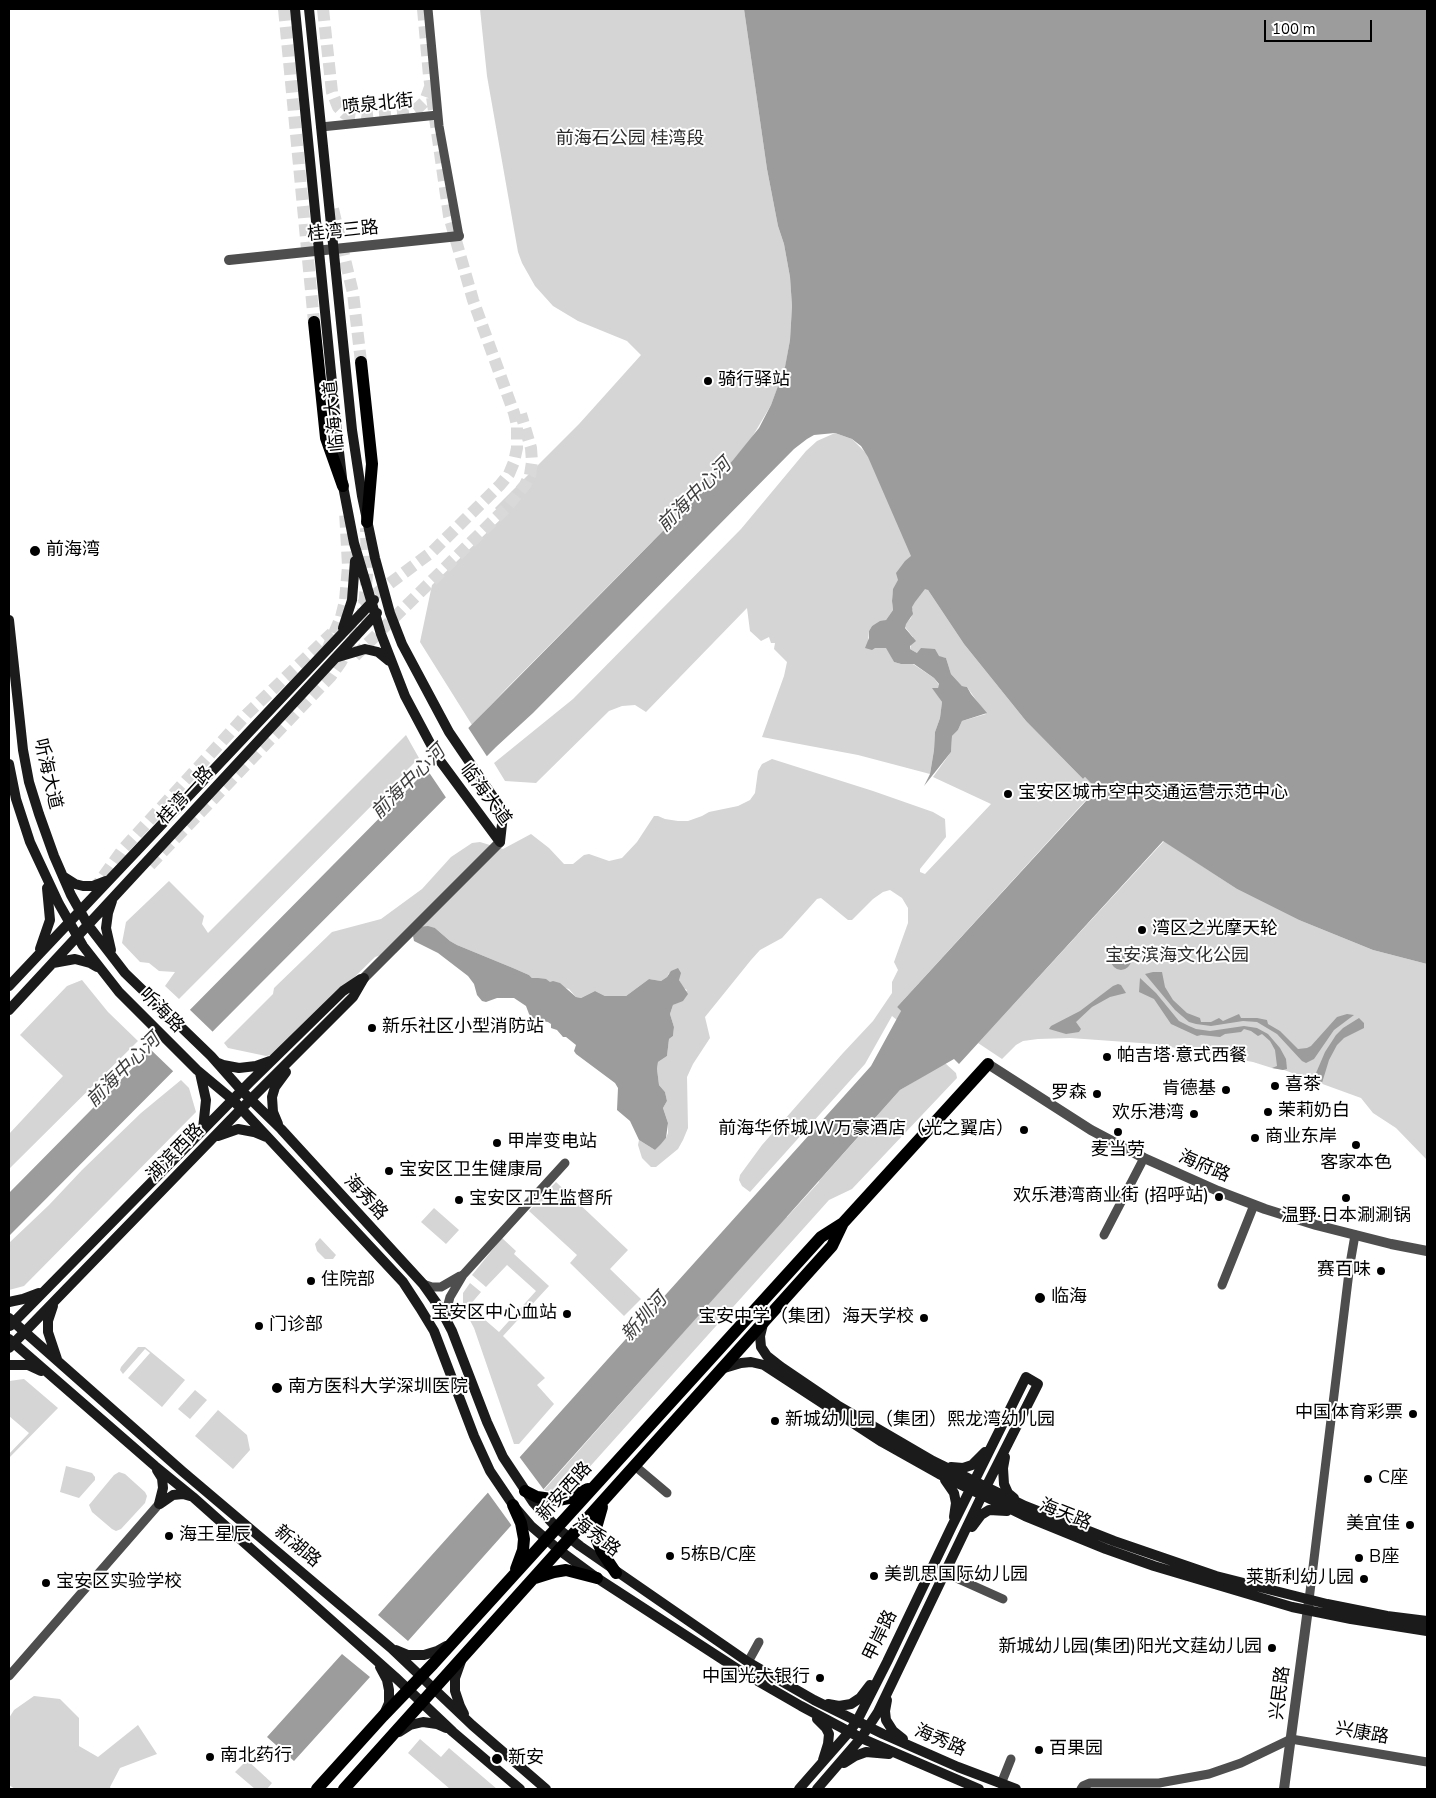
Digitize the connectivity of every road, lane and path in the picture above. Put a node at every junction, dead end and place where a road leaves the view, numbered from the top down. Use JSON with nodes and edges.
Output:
{"nodes":[{"id":1,"x":295,"y":9,"type":"edge"},
{"id":2,"x":309,"y":9,"type":"edge"},
{"id":3,"x":314,"y":9,"type":"edge"},
{"id":4,"x":428,"y":9,"type":"edge"},
{"id":5,"x":438,"y":115,"type":"junction"},
{"id":6,"x":321,"y":127,"type":"junction"},
{"id":7,"x":460,"y":236,"type":"joint"},
{"id":8,"x":334,"y":249,"type":"junction"},
{"id":9,"x":320,"y":251,"type":"junction"},
{"id":10,"x":229,"y":260,"type":"dead end"},
{"id":11,"x":314,"y":322,"type":"tunnel mouth"},
{"id":12,"x":361,"y":362,"type":"tunnel mouth"},
{"id":13,"x":343,"y":486,"type":"junction"},
{"id":14,"x":367,"y":522,"type":"junction"},
{"id":15,"x":354,"y":543,"type":"junction"},
{"id":16,"x":383,"y":590,"type":"junction"},
{"id":17,"x":371,"y":602,"type":"junction"},
{"id":18,"x":387,"y":604,"type":"junction"},
{"id":19,"x":375,"y":616,"type":"junction"},
{"id":20,"x":9,"y":620,"type":"edge"},
{"id":21,"x":340,"y":634,"type":"junction"},
{"id":22,"x":335,"y":658,"type":"junction"},
{"id":23,"x":392,"y":665,"type":"junction"},
{"id":24,"x":9,"y":764,"type":"edge"},
{"id":25,"x":500,"y":842,"type":"junction"},
{"id":26,"x":62,"y":876,"type":"junction"},
{"id":27,"x":45,"y":877,"type":"junction"},
{"id":28,"x":109,"y":879,"type":"junction"},
{"id":29,"x":114,"y":897,"type":"junction"},
{"id":30,"x":80,"y":910,"type":"junction"},
{"id":31,"x":68,"y":922,"type":"junction"},
{"id":32,"x":88,"y":925,"type":"junction"},
{"id":33,"x":77,"y":937,"type":"junction"},
{"id":34,"x":38,"y":954,"type":"junction"},
{"id":35,"x":115,"y":958,"type":"junction"},
{"id":36,"x":53,"y":963,"type":"junction"},
{"id":37,"x":102,"y":971,"type":"junction"},
{"id":38,"x":364,"y":978,"type":"junction"},
{"id":39,"x":9,"y":986,"type":"edge"},
{"id":40,"x":9,"y":1010,"type":"edge"},
{"id":41,"x":311,"y":1038,"type":"junction"},
{"id":42,"x":213,"y":1059,"type":"junction"},
{"id":43,"x":273,"y":1060,"type":"junction"},
{"id":44,"x":988,"y":1064,"type":"joint"},
{"id":45,"x":199,"y":1071,"type":"junction"},
{"id":46,"x":242,"y":1091,"type":"junction"},
{"id":47,"x":232,"y":1100,"type":"junction"},
{"id":48,"x":250,"y":1100,"type":"junction"},
{"id":49,"x":241,"y":1109,"type":"junction"},
{"id":50,"x":203,"y":1129,"type":"junction"},
{"id":51,"x":281,"y":1130,"type":"junction"},
{"id":52,"x":213,"y":1138,"type":"junction"},
{"id":53,"x":271,"y":1139,"type":"junction"},
{"id":54,"x":290,"y":1140,"type":"junction"},
{"id":55,"x":280,"y":1148,"type":"junction"},
{"id":56,"x":1144,"y":1158,"type":"junction"},
{"id":57,"x":565,"y":1163,"type":"dead end"},
{"id":58,"x":1254,"y":1205,"type":"junction"},
{"id":59,"x":844,"y":1223,"type":"junction"},
{"id":60,"x":1104,"y":1235,"type":"dead end"},
{"id":61,"x":1355,"y":1236,"type":"junction"},
{"id":62,"x":809,"y":1250,"type":"junction"},
{"id":63,"x":1427,"y":1251,"type":"edge"},
{"id":64,"x":820,"y":1260,"type":"junction"},
{"id":65,"x":463,"y":1275,"type":"junction"},
{"id":66,"x":423,"y":1284,"type":"junction"},
{"id":67,"x":1222,"y":1285,"type":"dead end"},
{"id":68,"x":45,"y":1290,"type":"junction"},
{"id":69,"x":58,"y":1298,"type":"junction"},
{"id":70,"x":9,"y":1302,"type":"edge"},
{"id":71,"x":765,"y":1319,"type":"junction"},
{"id":72,"x":446,"y":1320,"type":"junction"},
{"id":73,"x":10,"y":1323,"type":"edge"},
{"id":74,"x":25,"y":1332,"type":"junction"},
{"id":75,"x":10,"y":1343,"type":"edge"},
{"id":76,"x":58,"y":1362,"type":"junction"},
{"id":77,"x":9,"y":1365,"type":"edge"},
{"id":78,"x":720,"y":1370,"type":"junction"},
{"id":79,"x":51,"y":1375,"type":"junction"},
{"id":80,"x":92,"y":1392,"type":"junction"},
{"id":81,"x":82,"y":1402,"type":"junction"},
{"id":82,"x":995,"y":1439,"type":"junction"},
{"id":83,"x":1008,"y":1444,"type":"junction"},
{"id":84,"x":932,"y":1461,"type":"junction"},
{"id":85,"x":155,"y":1466,"type":"junction"},
{"id":86,"x":635,"y":1466,"type":"junction"},
{"id":87,"x":939,"y":1474,"type":"junction"},
{"id":88,"x":595,"y":1486,"type":"junction"},
{"id":89,"x":972,"y":1486,"type":"junction"},
{"id":90,"x":525,"y":1491,"type":"joint"},
{"id":91,"x":984,"y":1491,"type":"junction"},
{"id":92,"x":667,"y":1493,"type":"dead end"},
{"id":93,"x":193,"y":1497,"type":"junction"},
{"id":94,"x":535,"y":1500,"type":"junction"},
{"id":95,"x":603,"y":1502,"type":"junction"},
{"id":96,"x":159,"y":1504,"type":"junction"},
{"id":97,"x":513,"y":1505,"type":"joint"},
{"id":98,"x":1025,"y":1511,"type":"junction"},
{"id":99,"x":520,"y":1516,"type":"junction"},
{"id":100,"x":952,"y":1526,"type":"junction"},
{"id":101,"x":557,"y":1528,"type":"junction"},
{"id":102,"x":570,"y":1538,"type":"junction"},
{"id":103,"x":546,"y":1540,"type":"junction"},
{"id":104,"x":559,"y":1550,"type":"junction"},
{"id":105,"x":955,"y":1551,"type":"junction"},
{"id":106,"x":616,"y":1573,"type":"junction"},
{"id":107,"x":945,"y":1573,"type":"junction"},
{"id":108,"x":513,"y":1576,"type":"junction"},
{"id":109,"x":597,"y":1578,"type":"junction"},
{"id":110,"x":533,"y":1579,"type":"junction"},
{"id":111,"x":1003,"y":1599,"type":"dead end"},
{"id":112,"x":1308,"y":1606,"type":"junction"},
{"id":113,"x":1427,"y":1621,"type":"edge"},
{"id":114,"x":1427,"y":1631,"type":"edge"},
{"id":115,"x":455,"y":1640,"type":"junction"},
{"id":116,"x":759,"y":1642,"type":"dead end"},
{"id":117,"x":391,"y":1648,"type":"junction"},
{"id":118,"x":375,"y":1660,"type":"junction"},
{"id":119,"x":461,"y":1660,"type":"junction"},
{"id":120,"x":748,"y":1662,"type":"junction"},
{"id":121,"x":887,"y":1662,"type":"junction"},
{"id":122,"x":9,"y":1676,"type":"edge"},
{"id":123,"x":421,"y":1677,"type":"junction"},
{"id":124,"x":890,"y":1687,"type":"junction"},
{"id":125,"x":408,"y":1690,"type":"junction"},
{"id":126,"x":434,"y":1690,"type":"junction"},
{"id":127,"x":814,"y":1700,"type":"junction"},
{"id":128,"x":422,"y":1703,"type":"junction"},
{"id":129,"x":801,"y":1706,"type":"junction"},
{"id":130,"x":383,"y":1716,"type":"junction"},
{"id":131,"x":857,"y":1721,"type":"junction"},
{"id":132,"x":472,"y":1725,"type":"junction"},
{"id":133,"x":869,"y":1727,"type":"junction"},
{"id":134,"x":453,"y":1732,"type":"junction"},
{"id":135,"x":849,"y":1732,"type":"junction"},
{"id":136,"x":861,"y":1738,"type":"junction"},
{"id":137,"x":1291,"y":1739,"type":"junction"},
{"id":138,"x":389,"y":1740,"type":"junction"},
{"id":139,"x":918,"y":1749,"type":"junction"},
{"id":140,"x":901,"y":1756,"type":"junction"},
{"id":141,"x":1011,"y":1759,"type":"dead end"},
{"id":142,"x":1427,"y":1762,"type":"edge"},
{"id":143,"x":822,"y":1764,"type":"junction"},
{"id":144,"x":832,"y":1773,"type":"junction"},
{"id":145,"x":1001,"y":1784,"type":"junction"},
{"id":146,"x":317,"y":1789,"type":"edge"},
{"id":147,"x":344,"y":1789,"type":"edge"},
{"id":148,"x":520,"y":1789,"type":"edge"},
{"id":149,"x":546,"y":1789,"type":"edge"},
{"id":150,"x":800,"y":1789,"type":"edge"},
{"id":151,"x":817,"y":1789,"type":"edge"},
{"id":152,"x":979,"y":1789,"type":"edge"},
{"id":153,"x":1016,"y":1789,"type":"edge"},
{"id":154,"x":1081,"y":1789,"type":"edge"},
{"id":155,"x":1284,"y":1789,"type":"edge"}],
"edges":[{"from":1,"to":9,"type":"main road","name":"临海大道"},
{"from":2,"to":3,"type":"street"},
{"from":2,"to":6,"type":"main road","name":"临海大道"},
{"from":4,"to":5,"type":"street"},
{"from":5,"to":6,"type":"street","name":"喷泉北街"},
{"from":5,"to":7,"type":"street"},
{"from":6,"to":8,"type":"main road","name":"临海大道"},
{"from":7,"to":8,"type":"street","name":"桂湾三路"},
{"from":8,"to":9,"type":"street","name":"桂湾三路"},
{"from":8,"to":14,"type":"main road","name":"临海大道"},
{"from":9,"to":10,"type":"street","name":"桂湾三路"},
{"from":9,"to":13,"type":"main road","name":"临海大道"},
{"from":11,"to":13,"type":"main road"},
{"from":12,"to":14,"type":"main road"},
{"from":13,"to":15,"type":"main road","name":"临海大道"},
{"from":14,"to":16,"type":"main road","name":"临海大道"},
{"from":15,"to":17,"type":"main road","name":"临海大道"},
{"from":15,"to":21,"type":"main road"},
{"from":16,"to":17,"type":"main road","name":"桂湾一路"},
{"from":16,"to":18,"type":"main road","name":"临海大道"},
{"from":17,"to":19,"type":"main road","name":"临海大道"},
{"from":17,"to":21,"type":"main road","name":"桂湾一路"},
{"from":18,"to":19,"type":"main road","name":"桂湾一路"},
{"from":18,"to":25,"type":"main road","name":"临海大道"},
{"from":19,"to":22,"type":"main road","name":"桂湾一路"},
{"from":19,"to":23,"type":"main road","name":"临海大道"},
{"from":20,"to":26,"type":"main road","name":"听海大道"},
{"from":21,"to":28,"type":"main road","name":"桂湾一路"},
{"from":22,"to":23,"type":"main road"},
{"from":22,"to":29,"type":"main road","name":"桂湾一路"},
{"from":23,"to":25,"type":"main road","name":"临海大道"},
{"from":24,"to":27,"type":"main road","name":"听海大道"},
{"from":25,"to":38,"type":"street","name":"湖滨西路"},
{"from":26,"to":28,"type":"main road"},
{"from":26,"to":30,"type":"main road","name":"听海大道"},
{"from":27,"to":31,"type":"main road","name":"听海大道"},
{"from":27,"to":34,"type":"main road"},
{"from":28,"to":30,"type":"main road","name":"桂湾一路"},
{"from":29,"to":32,"type":"main road","name":"桂湾一路"},
{"from":29,"to":35,"type":"main road"},
{"from":30,"to":31,"type":"main road","name":"桂湾一路"},
{"from":30,"to":32,"type":"main road","name":"听海大道"},
{"from":31,"to":33,"type":"main road","name":"听海大道"},
{"from":31,"to":34,"type":"main road","name":"桂湾一路"},
{"from":32,"to":33,"type":"main road","name":"桂湾一路"},
{"from":32,"to":35,"type":"main road","name":"听海路"},
{"from":33,"to":36,"type":"main road","name":"桂湾一路"},
{"from":33,"to":37,"type":"main road","name":"听海路"},
{"from":34,"to":39,"type":"main road","name":"桂湾一路"},
{"from":35,"to":42,"type":"main road","name":"听海路"},
{"from":36,"to":37,"type":"main road"},
{"from":36,"to":40,"type":"main road","name":"桂湾一路"},
{"from":37,"to":45,"type":"main road","name":"听海路"},
{"from":38,"to":41,"type":"main road","name":"湖滨西路"},
{"from":38,"to":43,"type":"main road","name":"湖滨西路"},
{"from":41,"to":48,"type":"main road","name":"湖滨西路"},
{"from":41,"to":51,"type":"main road"},
{"from":42,"to":43,"type":"main road"},
{"from":42,"to":46,"type":"main road","name":"听海路"},
{"from":43,"to":46,"type":"main road","name":"湖滨西路"},
{"from":44,"to":56,"type":"street","name":"海府路"},
{"from":44,"to":59,"type":"main road","name":"新安西路"},
{"from":45,"to":47,"type":"main road","name":"听海路"},
{"from":45,"to":50,"type":"main road"},
{"from":46,"to":47,"type":"main road","name":"湖滨西路"},
{"from":46,"to":48,"type":"main road","name":"海秀路"},
{"from":47,"to":49,"type":"main road","name":"海秀路"},
{"from":47,"to":50,"type":"main road","name":"湖滨西路"},
{"from":48,"to":49,"type":"main road","name":"湖滨西路"},
{"from":48,"to":51,"type":"main road","name":"海秀路"},
{"from":49,"to":52,"type":"main road","name":"湖滨西路"},
{"from":49,"to":53,"type":"main road","name":"海秀路"},
{"from":50,"to":68,"type":"main road","name":"湖滨西路"},
{"from":51,"to":54,"type":"main road","name":"海秀路"},
{"from":52,"to":53,"type":"main road"},
{"from":52,"to":69,"type":"main road","name":"湖滨西路"},
{"from":53,"to":55,"type":"main road","name":"海秀路"},
{"from":54,"to":55,"type":"main road"},
{"from":54,"to":66,"type":"main road","name":"海秀路"},
{"from":55,"to":97,"type":"main road","name":"海秀路"},
{"from":56,"to":58,"type":"street","name":"海府路"},
{"from":56,"to":60,"type":"street"},
{"from":57,"to":65,"type":"street"},
{"from":58,"to":61,"type":"street","name":"海府路"},
{"from":58,"to":67,"type":"street"},
{"from":59,"to":62,"type":"main road","name":"新安西路"},
{"from":59,"to":64,"type":"main road","name":"新安西路"},
{"from":61,"to":63,"type":"street","name":"海府路"},
{"from":61,"to":112,"type":"street"},
{"from":62,"to":64,"type":"main road"},
{"from":62,"to":88,"type":"main road","name":"新安西路"},
{"from":64,"to":71,"type":"main road","name":"新安西路"},
{"from":65,"to":66,"type":"street"},
{"from":65,"to":72,"type":"street"},
{"from":66,"to":72,"type":"main road","name":"海秀路"},
{"from":68,"to":70,"type":"main road"},
{"from":68,"to":73,"type":"main road","name":"湖滨西路"},
{"from":69,"to":74,"type":"main road","name":"湖滨西路"},
{"from":69,"to":76,"type":"main road"},
{"from":71,"to":78,"type":"main road","name":"新安西路"},
{"from":71,"to":84,"type":"main road","name":"海天路"},
{"from":72,"to":90,"type":"main road","name":"海秀路"},
{"from":73,"to":74,"type":"main road","name":"新湖路"},
{"from":74,"to":75,"type":"main road","name":"湖滨西路"},
{"from":74,"to":76,"type":"main road","name":"新湖路"},
{"from":75,"to":79,"type":"main road","name":"新湖路"},
{"from":76,"to":80,"type":"main road","name":"新湖路"},
{"from":77,"to":79,"type":"main road"},
{"from":78,"to":86,"type":"main road","name":"新安西路"},
{"from":78,"to":87,"type":"main road","name":"海天路"},
{"from":79,"to":81,"type":"main road","name":"新湖路"},
{"from":80,"to":81,"type":"main road"},
{"from":80,"to":117,"type":"main road","name":"新湖路"},
{"from":81,"to":85,"type":"main road","name":"新湖路"},
{"from":82,"to":83,"type":"main road","name":"甲岸路"},
{"from":82,"to":84,"type":"main road"},
{"from":82,"to":89,"type":"main road","name":"甲岸路"},
{"from":83,"to":91,"type":"main road","name":"甲岸路"},
{"from":83,"to":98,"type":"main road"},
{"from":84,"to":89,"type":"main road","name":"海天路"},
{"from":85,"to":93,"type":"main road","name":"新湖路"},
{"from":85,"to":96,"type":"main road"},
{"from":86,"to":92,"type":"street"},
{"from":86,"to":95,"type":"main road","name":"新安西路"},
{"from":87,"to":89,"type":"main road","name":"海天路"},
{"from":87,"to":100,"type":"main road"},
{"from":88,"to":94,"type":"main road"},
{"from":88,"to":101,"type":"main road","name":"新安西路"},
{"from":89,"to":91,"type":"main road","name":"海天路"},
{"from":89,"to":100,"type":"main road","name":"甲岸路"},
{"from":90,"to":94,"type":"main road"},
{"from":91,"to":98,"type":"main road","name":"海天路"},
{"from":91,"to":105,"type":"main road","name":"甲岸路"},
{"from":93,"to":96,"type":"main road"},
{"from":93,"to":118,"type":"main road","name":"新湖路"},
{"from":94,"to":101,"type":"main road","name":"海秀路"},
{"from":95,"to":102,"type":"main road","name":"新安西路"},
{"from":95,"to":106,"type":"main road"},
{"from":96,"to":122,"type":"street"},
{"from":97,"to":99,"type":"main road"},
{"from":98,"to":105,"type":"main road"},
{"from":98,"to":112,"type":"main road","name":"海天路"},
{"from":99,"to":103,"type":"main road","name":"海秀路"},
{"from":99,"to":108,"type":"main road"},
{"from":100,"to":121,"type":"main road","name":"甲岸路"},
{"from":101,"to":102,"type":"main road","name":"海秀路"},
{"from":101,"to":103,"type":"main road","name":"新安西路"},
{"from":102,"to":104,"type":"main road","name":"新安西路"},
{"from":102,"to":106,"type":"main road","name":"海秀路"},
{"from":103,"to":104,"type":"main road","name":"海秀路"},
{"from":103,"to":108,"type":"main road","name":"新安西路"},
{"from":104,"to":109,"type":"main road","name":"海秀路"},
{"from":104,"to":110,"type":"main road","name":"新安西路"},
{"from":105,"to":107,"type":"main road","name":"甲岸路"},
{"from":106,"to":120,"type":"main road","name":"海秀路"},
{"from":107,"to":111,"type":"street"},
{"from":107,"to":124,"type":"main road","name":"甲岸路"},
{"from":108,"to":115,"type":"main road","name":"新安西路"},
{"from":109,"to":110,"type":"main road"},
{"from":109,"to":129,"type":"main road","name":"海秀路"},
{"from":110,"to":119,"type":"main road","name":"新安西路"},
{"from":112,"to":113,"type":"main road","name":"海天路"},
{"from":112,"to":114,"type":"main road","name":"海天路"},
{"from":112,"to":137,"type":"street","name":"兴民路"},
{"from":115,"to":117,"type":"main road"},
{"from":115,"to":123,"type":"main road","name":"新安西路"},
{"from":116,"to":120,"type":"street"},
{"from":117,"to":123,"type":"main road","name":"新湖路"},
{"from":118,"to":125,"type":"main road","name":"新湖路"},
{"from":118,"to":130,"type":"main road"},
{"from":119,"to":126,"type":"main road","name":"新安西路"},
{"from":119,"to":132,"type":"main road"},
{"from":120,"to":127,"type":"main road","name":"海秀路"},
{"from":121,"to":127,"type":"main road"},
{"from":121,"to":131,"type":"main road","name":"甲岸路"},
{"from":123,"to":125,"type":"main road","name":"新安西路"},
{"from":123,"to":126,"type":"main road","name":"新湖路"},
{"from":124,"to":133,"type":"main road","name":"甲岸路"},
{"from":124,"to":139,"type":"main road"},
{"from":125,"to":128,"type":"main road","name":"新湖路"},
{"from":125,"to":130,"type":"main road","name":"新安西路"},
{"from":126,"to":128,"type":"main road","name":"新安西路"},
{"from":126,"to":132,"type":"main road","name":"新湖路"},
{"from":127,"to":131,"type":"main road","name":"海秀路"},
{"from":128,"to":134,"type":"main road","name":"新湖路"},
{"from":128,"to":138,"type":"main road","name":"新安西路"},
{"from":129,"to":135,"type":"main road","name":"海秀路"},
{"from":129,"to":143,"type":"main road"},
{"from":130,"to":146,"type":"main road","name":"新安西路"},
{"from":131,"to":133,"type":"main road","name":"海秀路"},
{"from":131,"to":135,"type":"main road","name":"甲岸路"},
{"from":132,"to":149,"type":"main road","name":"新湖路"},
{"from":133,"to":136,"type":"main road","name":"甲岸路"},
{"from":133,"to":139,"type":"main road","name":"海秀路"},
{"from":134,"to":138,"type":"main road"},
{"from":134,"to":148,"type":"main road","name":"新湖路"},
{"from":135,"to":136,"type":"main road","name":"海秀路"},
{"from":135,"to":143,"type":"main road","name":"甲岸路"},
{"from":136,"to":140,"type":"main road","name":"海秀路"},
{"from":136,"to":144,"type":"main road","name":"甲岸路"},
{"from":137,"to":142,"type":"street","name":"兴康路"},
{"from":137,"to":154,"type":"street"},
{"from":137,"to":155,"type":"street","name":"兴民路"},
{"from":138,"to":147,"type":"main road","name":"新安西路"},
{"from":139,"to":145,"type":"main road","name":"海秀路"},
{"from":140,"to":144,"type":"main road"},
{"from":140,"to":152,"type":"main road","name":"海秀路"},
{"from":141,"to":145,"type":"street"},
{"from":143,"to":150,"type":"main road","name":"甲岸路"},
{"from":144,"to":151,"type":"main road","name":"甲岸路"},
{"from":145,"to":153,"type":"main road","name":"海秀路"}]}
